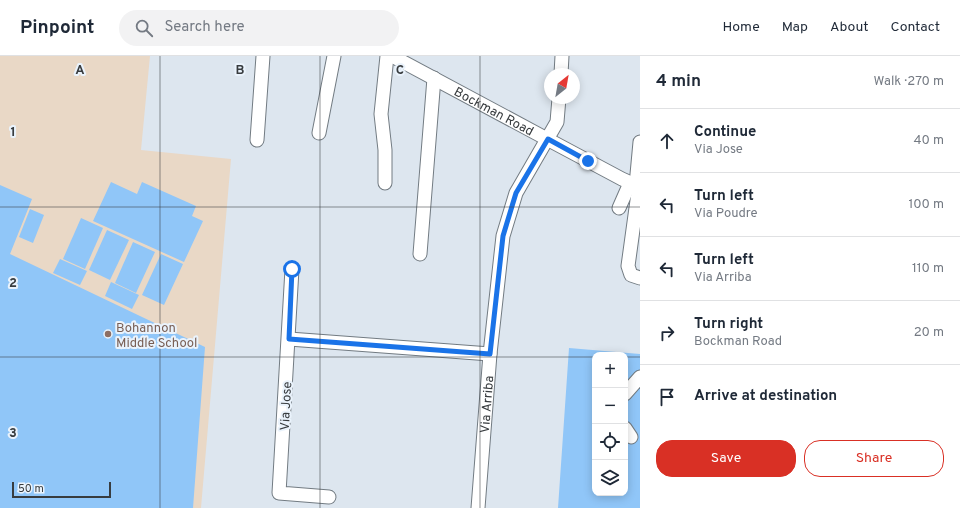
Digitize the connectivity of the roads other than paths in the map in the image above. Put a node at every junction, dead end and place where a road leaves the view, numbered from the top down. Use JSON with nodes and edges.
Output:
{"nodes":[{"id":1,"x":263,"y":56,"type":"edge"},
{"id":2,"x":334,"y":56,"type":"edge"},
{"id":3,"x":387,"y":56,"type":"edge"},
{"id":4,"x":392,"y":56,"type":"edge"},
{"id":5,"x":562,"y":56,"type":"edge"},
{"id":6,"x":561,"y":68,"type":"edge"},
{"id":7,"x":434,"y":78,"type":"junction"},
{"id":8,"x":558,"y":104,"type":"edge"},
{"id":9,"x":318,"y":133,"type":"dead end"},
{"id":10,"x":548,"y":139,"type":"junction"},
{"id":11,"x":257,"y":140,"type":"dead end"},
{"id":12,"x":640,"y":142,"type":"edge"},
{"id":13,"x":385,"y":183,"type":"dead end"},
{"id":14,"x":636,"y":185,"type":"edge"},
{"id":15,"x":619,"y":208,"type":"dead end"},
{"id":16,"x":420,"y":254,"type":"dead end"},
{"id":17,"x":292,"y":269,"type":"dead end"},
{"id":18,"x":640,"y":278,"type":"edge"},
{"id":19,"x":289,"y":339,"type":"junction"},
{"id":20,"x":490,"y":354,"type":"junction"},
{"id":21,"x":640,"y":377,"type":"edge"},
{"id":22,"x":628,"y":391,"type":"edge"},
{"id":23,"x":329,"y":497,"type":"dead end"},
{"id":24,"x":478,"y":508,"type":"edge"}],
"edges":[{"from":1,"to":11,"type":"street"},
{"from":2,"to":9,"type":"street"},
{"from":3,"to":13,"type":"street"},
{"from":4,"to":7,"type":"street","name":"Bockman Road"},
{"from":5,"to":6,"type":"street"},
{"from":7,"to":10,"type":"street","name":"Bockman Road"},
{"from":7,"to":16,"type":"street"},
{"from":8,"to":10,"type":"street","name":"Via Arriba"},
{"from":10,"to":14,"type":"street","name":"Bockman Road"},
{"from":10,"to":20,"type":"street","name":"Via Arriba"},
{"from":12,"to":14,"type":"street"},
{"from":14,"to":15,"type":"street"},
{"from":14,"to":18,"type":"street"},
{"from":17,"to":19,"type":"street","name":"Via Jose"},
{"from":19,"to":20,"type":"street"},
{"from":19,"to":23,"type":"street","name":"Via Jose"},
{"from":20,"to":24,"type":"street","name":"Via Arriba"},
{"from":21,"to":22,"type":"street"}]}
